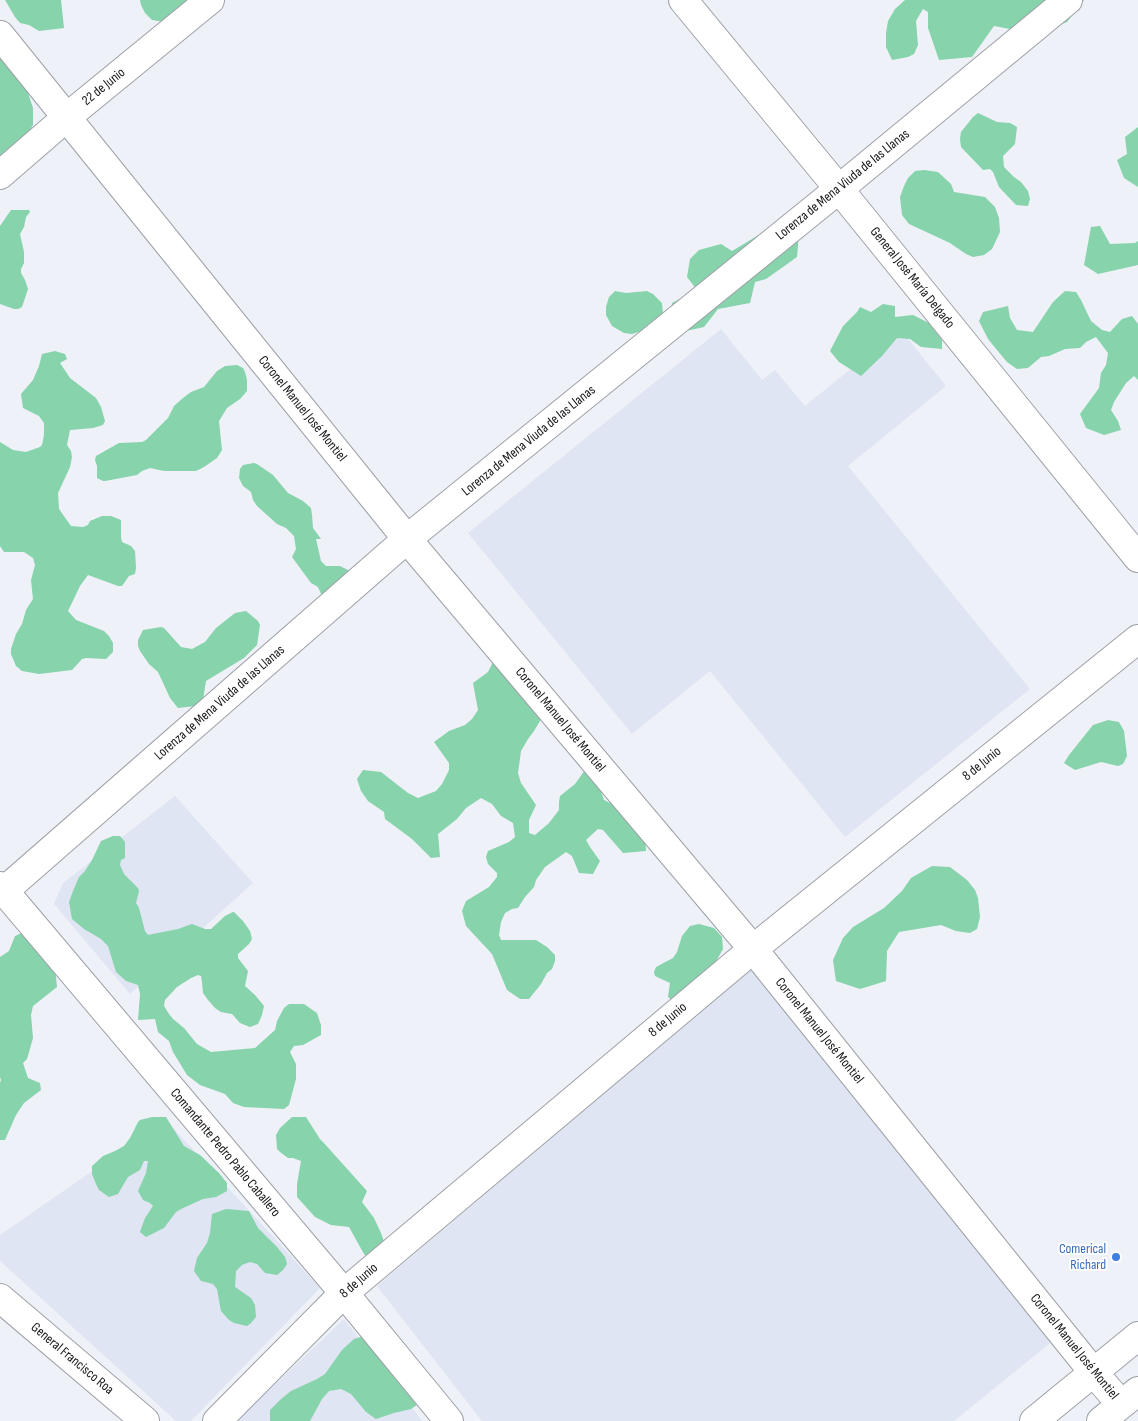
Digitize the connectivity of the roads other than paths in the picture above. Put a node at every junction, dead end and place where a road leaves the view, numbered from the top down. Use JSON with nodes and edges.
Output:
{"nodes":[{"id":1,"x":210,"y":0,"type":"edge"},
{"id":2,"x":683,"y":0,"type":"edge"},
{"id":3,"x":1068,"y":0,"type":"edge"},
{"id":4,"x":0,"y":35,"type":"edge"},
{"id":5,"x":67,"y":117,"type":"junction"},
{"id":6,"x":0,"y":175,"type":"edge"},
{"id":7,"x":840,"y":189,"type":"junction"},
{"id":8,"x":407,"y":539,"type":"junction"},
{"id":9,"x":1138,"y":558,"type":"edge"},
{"id":10,"x":1138,"y":639,"type":"edge"},
{"id":11,"x":1,"y":890,"type":"edge"},
{"id":12,"x":753,"y":948,"type":"junction"},
{"id":13,"x":344,"y":1293,"type":"junction"},
{"id":14,"x":0,"y":1298,"type":"edge"},
{"id":15,"x":1138,"y":1336,"type":"edge"},
{"id":16,"x":1094,"y":1373,"type":"junction"},
{"id":17,"x":1120,"y":1405,"type":"edge"},
{"id":18,"x":1044,"y":1418,"type":"edge"},
{"id":19,"x":145,"y":1421,"type":"edge"},
{"id":20,"x":217,"y":1421,"type":"edge"},
{"id":21,"x":449,"y":1421,"type":"edge"}],
"edges":[{"from":1,"to":5,"type":"main road","name":"22 de Junio"},
{"from":2,"to":7,"type":"main road","name":"General José María Delgado"},
{"from":3,"to":7,"type":"main road","name":"Lorenza de Mena Viuda de las Llanas"},
{"from":4,"to":5,"type":"main road","name":"Coronel Manuel José Montiel"},
{"from":5,"to":6,"type":"main road","name":"22 de Junio"},
{"from":5,"to":8,"type":"main road","name":"Coronel Manuel José Montiel"},
{"from":7,"to":8,"type":"main road","name":"Lorenza de Mena Viuda de las Llanas"},
{"from":7,"to":9,"type":"main road","name":"General José María Delgado"},
{"from":8,"to":11,"type":"main road","name":"Lorenza de Mena Viuda de las Llanas"},
{"from":8,"to":12,"type":"main road","name":"Coronel Manuel José Montiel"},
{"from":10,"to":12,"type":"main road","name":"8 de Junio"},
{"from":11,"to":13,"type":"main road","name":"Comandante Pedro Pablo Caballero"},
{"from":12,"to":13,"type":"main road","name":"8 de Junio"},
{"from":12,"to":16,"type":"main road","name":"Coronel Manuel José Montiel"},
{"from":13,"to":20,"type":"main road","name":"8 de Junio"},
{"from":13,"to":21,"type":"main road","name":"Comandante Pedro Pablo Caballero"},
{"from":14,"to":19,"type":"main road","name":"General Francisco Roa"},
{"from":15,"to":16,"type":"main road"},
{"from":16,"to":17,"type":"main road","name":"Coronel Manuel José Montiel"},
{"from":16,"to":18,"type":"main road"}]}
